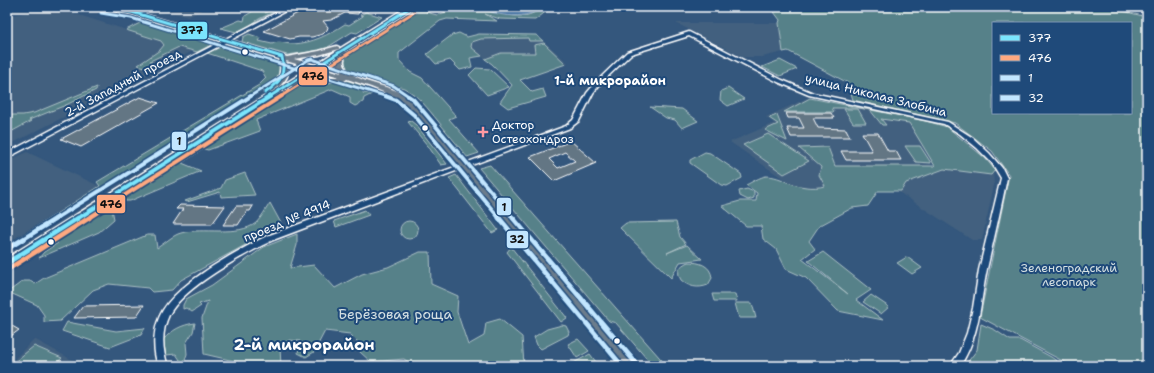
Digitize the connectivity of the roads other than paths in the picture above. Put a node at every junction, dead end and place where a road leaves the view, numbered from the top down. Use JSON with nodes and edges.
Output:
{"nodes":[{"id":1,"x":102,"y":7,"type":"edge"},
{"id":2,"x":125,"y":7,"type":"edge"},
{"id":3,"x":291,"y":7,"type":"edge"},
{"id":4,"x":403,"y":7,"type":"edge"},
{"id":5,"x":411,"y":7,"type":"edge"},
{"id":6,"x":1133,"y":7,"type":"edge"},
{"id":7,"x":1147,"y":8,"type":"edge"},
{"id":8,"x":132,"y":12,"type":"junction"},
{"id":9,"x":228,"y":40,"type":"junction"},
{"id":10,"x":341,"y":49,"type":"junction"},
{"id":11,"x":282,"y":57,"type":"junction"},
{"id":12,"x":314,"y":66,"type":"junction"},
{"id":13,"x":359,"y":81,"type":"junction"},
{"id":14,"x":282,"y":89,"type":"junction"},
{"id":15,"x":256,"y":99,"type":"junction"},
{"id":16,"x":7,"y":156,"type":"edge"},
{"id":17,"x":463,"y":166,"type":"junction"},
{"id":18,"x":7,"y":256,"type":"edge"},
{"id":19,"x":7,"y":263,"type":"edge"},
{"id":20,"x":163,"y":366,"type":"edge"},
{"id":21,"x":630,"y":366,"type":"edge"},
{"id":22,"x":955,"y":366,"type":"edge"}],
"edges":[{"from":1,"to":8,"type":"main road"},
{"from":2,"to":8,"type":"main road"},
{"from":3,"to":9,"type":"street","name":"2-й Западный проезд"},
{"from":4,"to":10,"type":"main road"},
{"from":5,"to":10,"type":"main road"},
{"from":6,"to":7,"type":"highway"},
{"from":8,"to":9,"type":"main road"},
{"from":9,"to":11,"type":"main road"},
{"from":9,"to":16,"type":"street","name":"2-й Западный проезд"},
{"from":10,"to":11,"type":"main road"},
{"from":10,"to":12,"type":"main road"},
{"from":10,"to":13,"type":"main road"},
{"from":11,"to":12,"type":"main road"},
{"from":11,"to":15,"type":"main road"},
{"from":12,"to":13,"type":"main road"},
{"from":12,"to":14,"type":"main road"},
{"from":12,"to":15,"type":"main road"},
{"from":13,"to":14,"type":"main road"},
{"from":13,"to":17,"type":"main road"},
{"from":14,"to":19,"type":"main road"},
{"from":15,"to":18,"type":"main road"},
{"from":17,"to":20,"type":"street","name":"проезд № 4914"},
{"from":17,"to":21,"type":"main road"},
{"from":17,"to":22,"type":"street","name":"улица Николая Злобина"}]}
